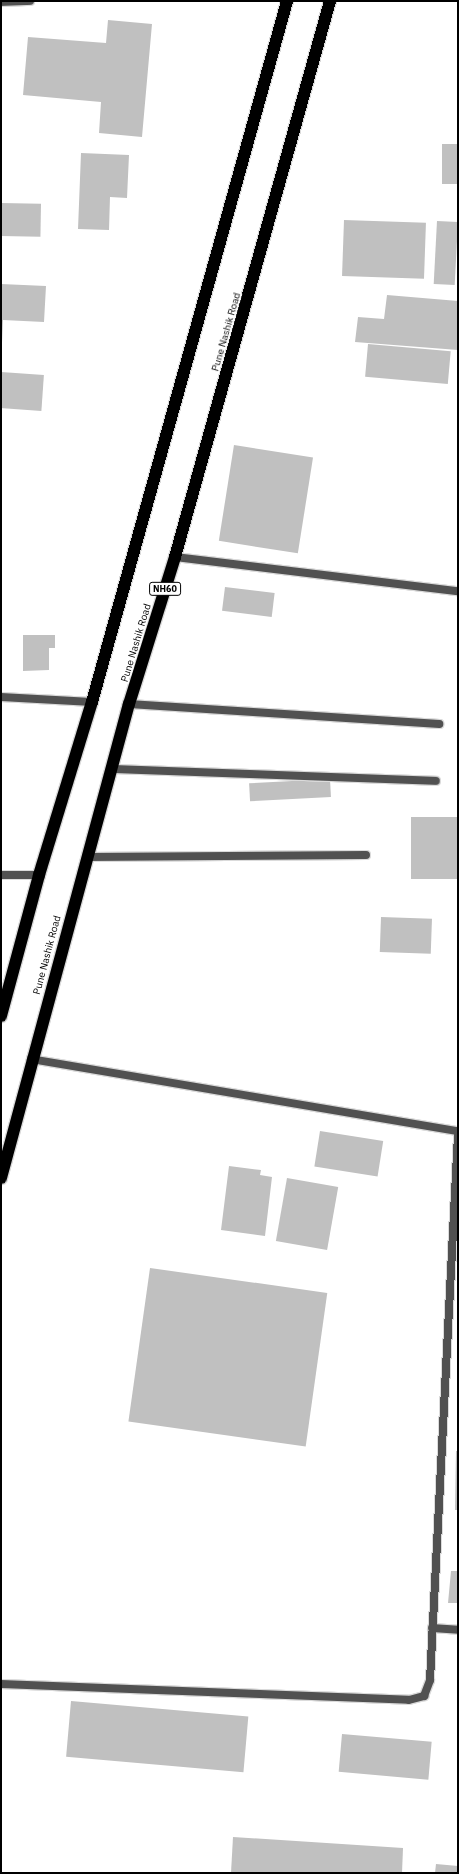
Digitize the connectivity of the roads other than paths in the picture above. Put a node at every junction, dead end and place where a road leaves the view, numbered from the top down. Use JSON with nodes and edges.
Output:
{"nodes":[{"id":1,"x":30,"y":1,"type":"edge"},
{"id":2,"x":287,"y":1,"type":"edge"},
{"id":3,"x":330,"y":1,"type":"edge"},
{"id":4,"x":1,"y":2,"type":"edge"},
{"id":5,"x":175,"y":558,"type":"junction"},
{"id":6,"x":458,"y":591,"type":"edge"},
{"id":7,"x":1,"y":697,"type":"edge"},
{"id":8,"x":92,"y":702,"type":"junction"},
{"id":9,"x":129,"y":704,"type":"junction"},
{"id":10,"x":439,"y":724,"type":"dead end"},
{"id":11,"x":111,"y":769,"type":"junction"},
{"id":12,"x":436,"y":781,"type":"dead end"},
{"id":13,"x":366,"y":855,"type":"dead end"},
{"id":14,"x":87,"y":857,"type":"junction"},
{"id":15,"x":1,"y":875,"type":"edge"},
{"id":16,"x":40,"y":875,"type":"junction"},
{"id":17,"x":1,"y":1016,"type":"edge"},
{"id":18,"x":31,"y":1059,"type":"junction"},
{"id":19,"x":458,"y":1131,"type":"edge"},
{"id":20,"x":458,"y":1135,"type":"edge"},
{"id":21,"x":1,"y":1178,"type":"edge"},
{"id":22,"x":432,"y":1628,"type":"junction"},
{"id":23,"x":458,"y":1630,"type":"edge"},
{"id":24,"x":1,"y":1684,"type":"edge"}],
"edges":[{"from":1,"to":4,"type":"street"},
{"from":2,"to":8,"type":"highway"},
{"from":3,"to":5,"type":"highway","name":"Pune Nashik Road","number":"NH60"},
{"from":5,"to":6,"type":"street"},
{"from":5,"to":9,"type":"highway","name":"Pune Nashik Road","number":"NH60"},
{"from":7,"to":8,"type":"street"},
{"from":8,"to":16,"type":"highway"},
{"from":9,"to":10,"type":"street"},
{"from":9,"to":11,"type":"highway","name":"Pune Nashik Road","number":"NH60"},
{"from":11,"to":12,"type":"street"},
{"from":11,"to":14,"type":"highway","name":"Pune Nashik Road","number":"NH60"},
{"from":13,"to":14,"type":"street"},
{"from":14,"to":18,"type":"highway","name":"Pune Nashik Road","number":"NH60"},
{"from":15,"to":16,"type":"street"},
{"from":16,"to":17,"type":"highway"},
{"from":18,"to":19,"type":"street"},
{"from":18,"to":21,"type":"highway","name":"Pune Nashik Road","number":"NH60"},
{"from":20,"to":22,"type":"street"},
{"from":22,"to":23,"type":"street"},
{"from":22,"to":24,"type":"street"}]}
